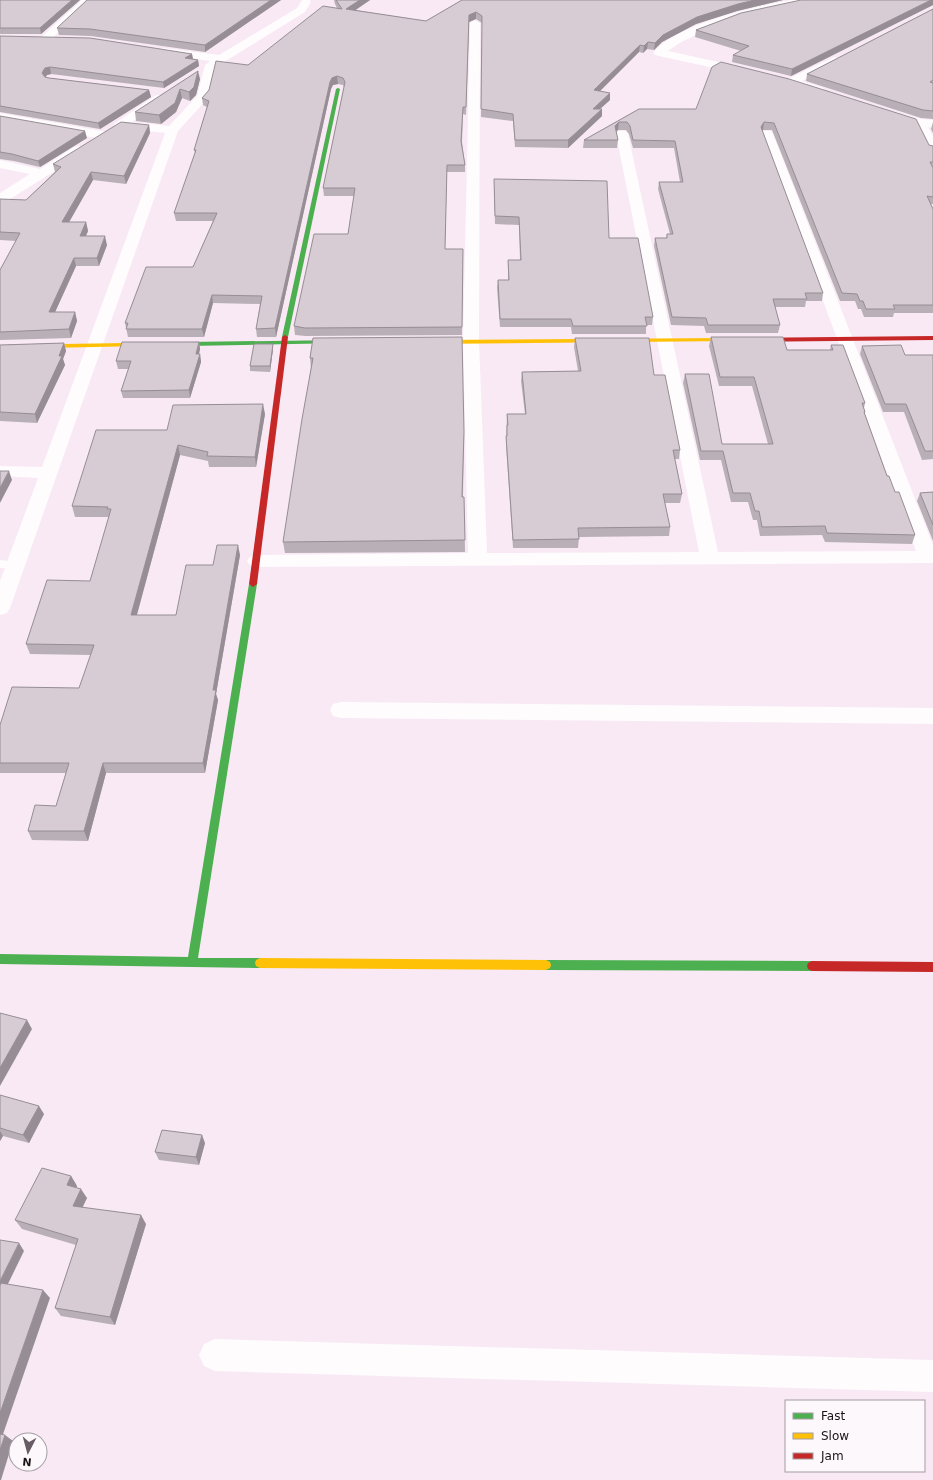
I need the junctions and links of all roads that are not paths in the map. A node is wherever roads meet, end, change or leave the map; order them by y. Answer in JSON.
{"nodes":[{"id":1,"x":88,"y":0,"type":"edge"},
{"id":2,"x":753,"y":0,"type":"edge"},
{"id":3,"x":808,"y":0,"type":"edge"},
{"id":4,"x":304,"y":1,"type":"edge"},
{"id":5,"x":763,"y":8,"type":"junction"},
{"id":6,"x":476,"y":23,"type":"edge"},
{"id":7,"x":30,"y":39,"type":"edge"},
{"id":8,"x":44,"y":40,"type":"junction"},
{"id":9,"x":60,"y":40,"type":"edge"},
{"id":10,"x":153,"y":49,"type":"edge"},
{"id":11,"x":841,"y":56,"type":"edge"},
{"id":12,"x":217,"y":62,"type":"junction"},
{"id":13,"x":755,"y":73,"type":"edge"},
{"id":14,"x":198,"y":74,"type":"edge"},
{"id":15,"x":338,"y":88,"type":"edge"},
{"id":16,"x":150,"y":92,"type":"edge"},
{"id":17,"x":830,"y":94,"type":"edge"},
{"id":18,"x":875,"y":109,"type":"edge"},
{"id":19,"x":0,"y":117,"type":"edge"},
{"id":20,"x":920,"y":123,"type":"junction"},
{"id":21,"x":120,"y":124,"type":"junction"},
{"id":22,"x":933,"y":124,"type":"edge"},
{"id":23,"x":172,"y":130,"type":"junction"},
{"id":24,"x":622,"y":134,"type":"edge"},
{"id":25,"x":767,"y":134,"type":"edge"},
{"id":26,"x":102,"y":135,"type":"junction"},
{"id":27,"x":933,"y":149,"type":"edge"},
{"id":28,"x":0,"y":164,"type":"edge"},
{"id":29,"x":42,"y":173,"type":"junction"},
{"id":30,"x":0,"y":199,"type":"edge"},
{"id":31,"x":844,"y":338,"type":"junction"},
{"id":32,"x":933,"y":338,"type":"edge"},
{"id":33,"x":664,"y":340,"type":"junction"},
{"id":34,"x":471,"y":341,"type":"junction"},
{"id":35,"x":354,"y":342,"type":"edge"},
{"id":36,"x":424,"y":342,"type":"edge"},
{"id":37,"x":284,"y":343,"type":"junction"},
{"id":38,"x":95,"y":344,"type":"junction"},
{"id":39,"x":0,"y":347,"type":"edge"},
{"id":40,"x":0,"y":471,"type":"edge"},
{"id":41,"x":49,"y":473,"type":"junction"},
{"id":42,"x":930,"y":557,"type":"edge"},
{"id":43,"x":710,"y":558,"type":"junction"},
{"id":44,"x":478,"y":560,"type":"junction"},
{"id":45,"x":257,"y":561,"type":"junction"},
{"id":46,"x":8,"y":565,"type":"edge"},
{"id":47,"x":0,"y":608,"type":"edge"},
{"id":48,"x":341,"y":710,"type":"dead end"},
{"id":49,"x":933,"y":716,"type":"edge"},
{"id":50,"x":0,"y":959,"type":"edge"},
{"id":51,"x":192,"y":963,"type":"junction"},
{"id":52,"x":933,"y":967,"type":"edge"},
{"id":53,"x":215,"y":1355,"type":"dead end"},
{"id":54,"x":933,"y":1376,"type":"edge"}],
"edges":[{"from":1,"to":8,"type":"street"},
{"from":2,"to":5,"type":"street"},
{"from":3,"to":5,"type":"street"},
{"from":4,"to":12,"type":"street"},
{"from":5,"to":13,"type":"street"},
{"from":6,"to":34,"type":"street"},
{"from":7,"to":8,"type":"street"},
{"from":8,"to":9,"type":"street"},
{"from":10,"to":12,"type":"street"},
{"from":11,"to":17,"type":"street"},
{"from":12,"to":14,"type":"street"},
{"from":12,"to":23,"type":"street"},
{"from":15,"to":37,"type":"street"},
{"from":16,"to":21,"type":"street"},
{"from":18,"to":20,"type":"street"},
{"from":19,"to":26,"type":"street"},
{"from":20,"to":22,"type":"street"},
{"from":20,"to":27,"type":"street"},
{"from":21,"to":23,"type":"street"},
{"from":21,"to":26,"type":"street"},
{"from":23,"to":38,"type":"street"},
{"from":24,"to":33,"type":"street"},
{"from":25,"to":31,"type":"street"},
{"from":26,"to":29,"type":"street"},
{"from":28,"to":29,"type":"street"},
{"from":29,"to":30,"type":"street"},
{"from":31,"to":32,"type":"street"},
{"from":31,"to":33,"type":"street"},
{"from":31,"to":42,"type":"street"},
{"from":33,"to":34,"type":"street"},
{"from":33,"to":43,"type":"street"},
{"from":34,"to":36,"type":"street"},
{"from":34,"to":44,"type":"street"},
{"from":35,"to":37,"type":"street"},
{"from":37,"to":38,"type":"street"},
{"from":37,"to":45,"type":"street"},
{"from":38,"to":39,"type":"street"},
{"from":38,"to":41,"type":"street"},
{"from":40,"to":41,"type":"street"},
{"from":41,"to":46,"type":"street"},
{"from":42,"to":43,"type":"street"},
{"from":43,"to":44,"type":"street"},
{"from":44,"to":45,"type":"street"},
{"from":45,"to":51,"type":"street"},
{"from":46,"to":47,"type":"street"},
{"from":48,"to":49,"type":"street"},
{"from":50,"to":51,"type":"street"},
{"from":51,"to":52,"type":"street"},
{"from":53,"to":54,"type":"street"}]}
